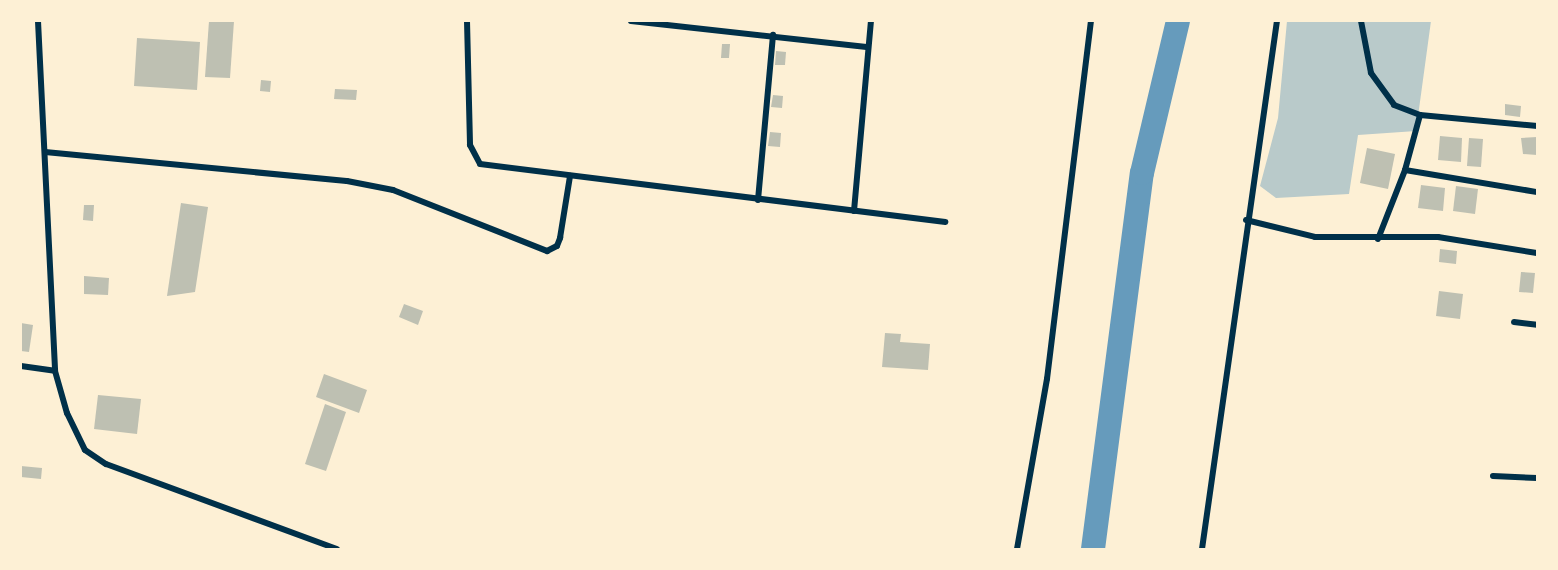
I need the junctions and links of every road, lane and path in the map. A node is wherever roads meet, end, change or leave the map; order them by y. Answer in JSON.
{"nodes":[{"id":1,"x":38,"y":21,"type":"edge"},
{"id":2,"x":467,"y":21,"type":"edge"},
{"id":3,"x":631,"y":21,"type":"edge"},
{"id":4,"x":871,"y":21,"type":"edge"},
{"id":5,"x":1091,"y":21,"type":"edge"},
{"id":6,"x":1276,"y":21,"type":"edge"},
{"id":7,"x":1361,"y":21,"type":"edge"},
{"id":8,"x":773,"y":35,"type":"junction"},
{"id":9,"x":867,"y":47,"type":"junction"},
{"id":10,"x":1420,"y":115,"type":"junction"},
{"id":11,"x":1537,"y":126,"type":"edge"},
{"id":12,"x":45,"y":152,"type":"junction"},
{"id":13,"x":1405,"y":170,"type":"junction"},
{"id":14,"x":570,"y":176,"type":"junction"},
{"id":15,"x":1537,"y":192,"type":"edge"},
{"id":16,"x":758,"y":200,"type":"junction"},
{"id":17,"x":854,"y":211,"type":"junction"},
{"id":18,"x":1246,"y":220,"type":"junction"},
{"id":19,"x":945,"y":222,"type":"dead end"},
{"id":20,"x":1378,"y":239,"type":"junction"},
{"id":21,"x":1537,"y":253,"type":"edge"},
{"id":22,"x":1514,"y":322,"type":"dead end"},
{"id":23,"x":1537,"y":325,"type":"edge"},
{"id":24,"x":21,"y":366,"type":"edge"},
{"id":25,"x":55,"y":371,"type":"junction"},
{"id":26,"x":1493,"y":476,"type":"dead end"},
{"id":27,"x":1537,"y":478,"type":"edge"},
{"id":28,"x":337,"y":549,"type":"edge"},
{"id":29,"x":1017,"y":549,"type":"edge"},
{"id":30,"x":1202,"y":549,"type":"edge"}],
"edges":[{"from":1,"to":12,"type":"street"},
{"from":2,"to":14,"type":"street"},
{"from":3,"to":8,"type":"street"},
{"from":4,"to":9,"type":"street"},
{"from":5,"to":29,"type":"street"},
{"from":6,"to":18,"type":"street"},
{"from":7,"to":10,"type":"street"},
{"from":8,"to":9,"type":"street"},
{"from":8,"to":16,"type":"street"},
{"from":9,"to":17,"type":"street"},
{"from":10,"to":11,"type":"street"},
{"from":10,"to":13,"type":"street"},
{"from":12,"to":14,"type":"street"},
{"from":12,"to":25,"type":"street"},
{"from":13,"to":15,"type":"street"},
{"from":13,"to":20,"type":"street"},
{"from":14,"to":16,"type":"street"},
{"from":16,"to":17,"type":"street"},
{"from":17,"to":19,"type":"street"},
{"from":18,"to":20,"type":"street"},
{"from":18,"to":30,"type":"street"},
{"from":20,"to":21,"type":"street"},
{"from":22,"to":23,"type":"street"},
{"from":24,"to":25,"type":"street"},
{"from":25,"to":28,"type":"street"},
{"from":26,"to":27,"type":"street"}]}
